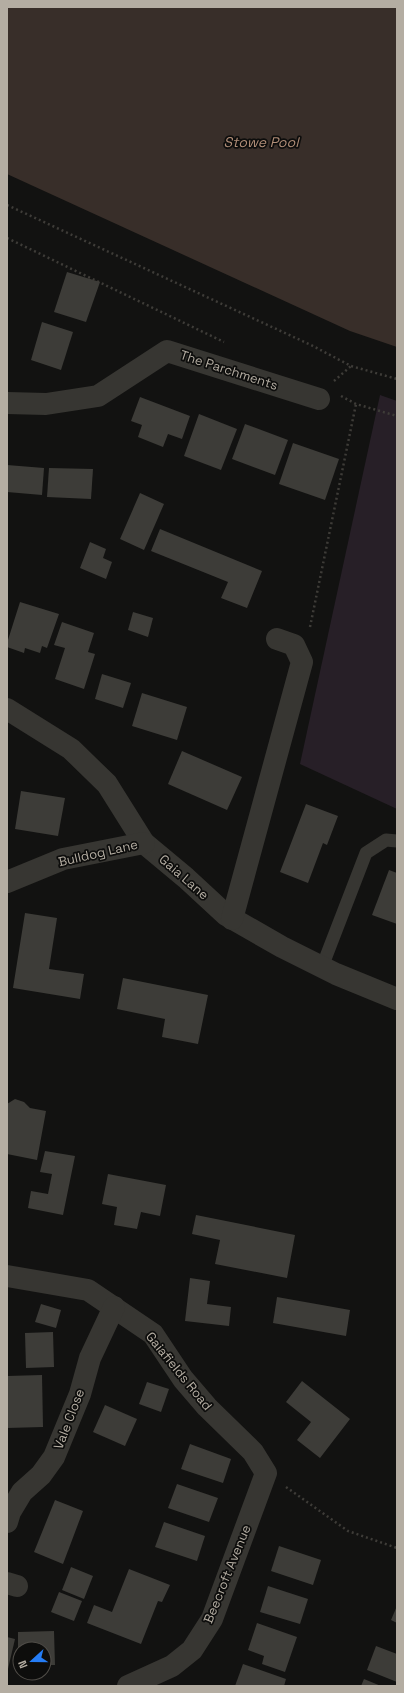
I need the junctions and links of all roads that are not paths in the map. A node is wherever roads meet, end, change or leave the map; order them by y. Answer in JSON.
{"nodes":[{"id":1,"x":330,"y":392,"type":"road end"},
{"id":2,"x":7,"y":403,"type":"edge"},
{"id":3,"x":277,"y":639,"type":"dead end"},
{"id":4,"x":7,"y":710,"type":"edge"},
{"id":5,"x":397,"y":841,"type":"edge"},
{"id":6,"x":144,"y":843,"type":"junction"},
{"id":7,"x":7,"y":882,"type":"edge"},
{"id":8,"x":232,"y":919,"type":"junction"},
{"id":9,"x":322,"y":967,"type":"junction"},
{"id":10,"x":397,"y":999,"type":"edge"},
{"id":11,"x":7,"y":1276,"type":"edge"},
{"id":12,"x":114,"y":1307,"type":"junction"},
{"id":13,"x":266,"y":1473,"type":"joint"},
{"id":14,"x":7,"y":1522,"type":"edge"},
{"id":15,"x":128,"y":1686,"type":"edge"}],
"edges":[{"from":1,"to":2,"type":"street","name":"The Parchments"},
{"from":3,"to":8,"type":"street"},
{"from":4,"to":6,"type":"street","name":"Gaia Lane"},
{"from":5,"to":9,"type":"lane"},
{"from":6,"to":7,"type":"street","name":"Bulldog Lane"},
{"from":6,"to":8,"type":"street","name":"Gaia Lane"},
{"from":8,"to":9,"type":"street","name":"Gaia Lane"},
{"from":9,"to":10,"type":"street","name":"Gaia Lane"},
{"from":11,"to":12,"type":"street","name":"Gaiafields Road"},
{"from":12,"to":13,"type":"street","name":"Gaiafields Road"},
{"from":12,"to":14,"type":"street","name":"Vale Close"},
{"from":13,"to":15,"type":"street","name":"Beecroft Avenue"}]}
